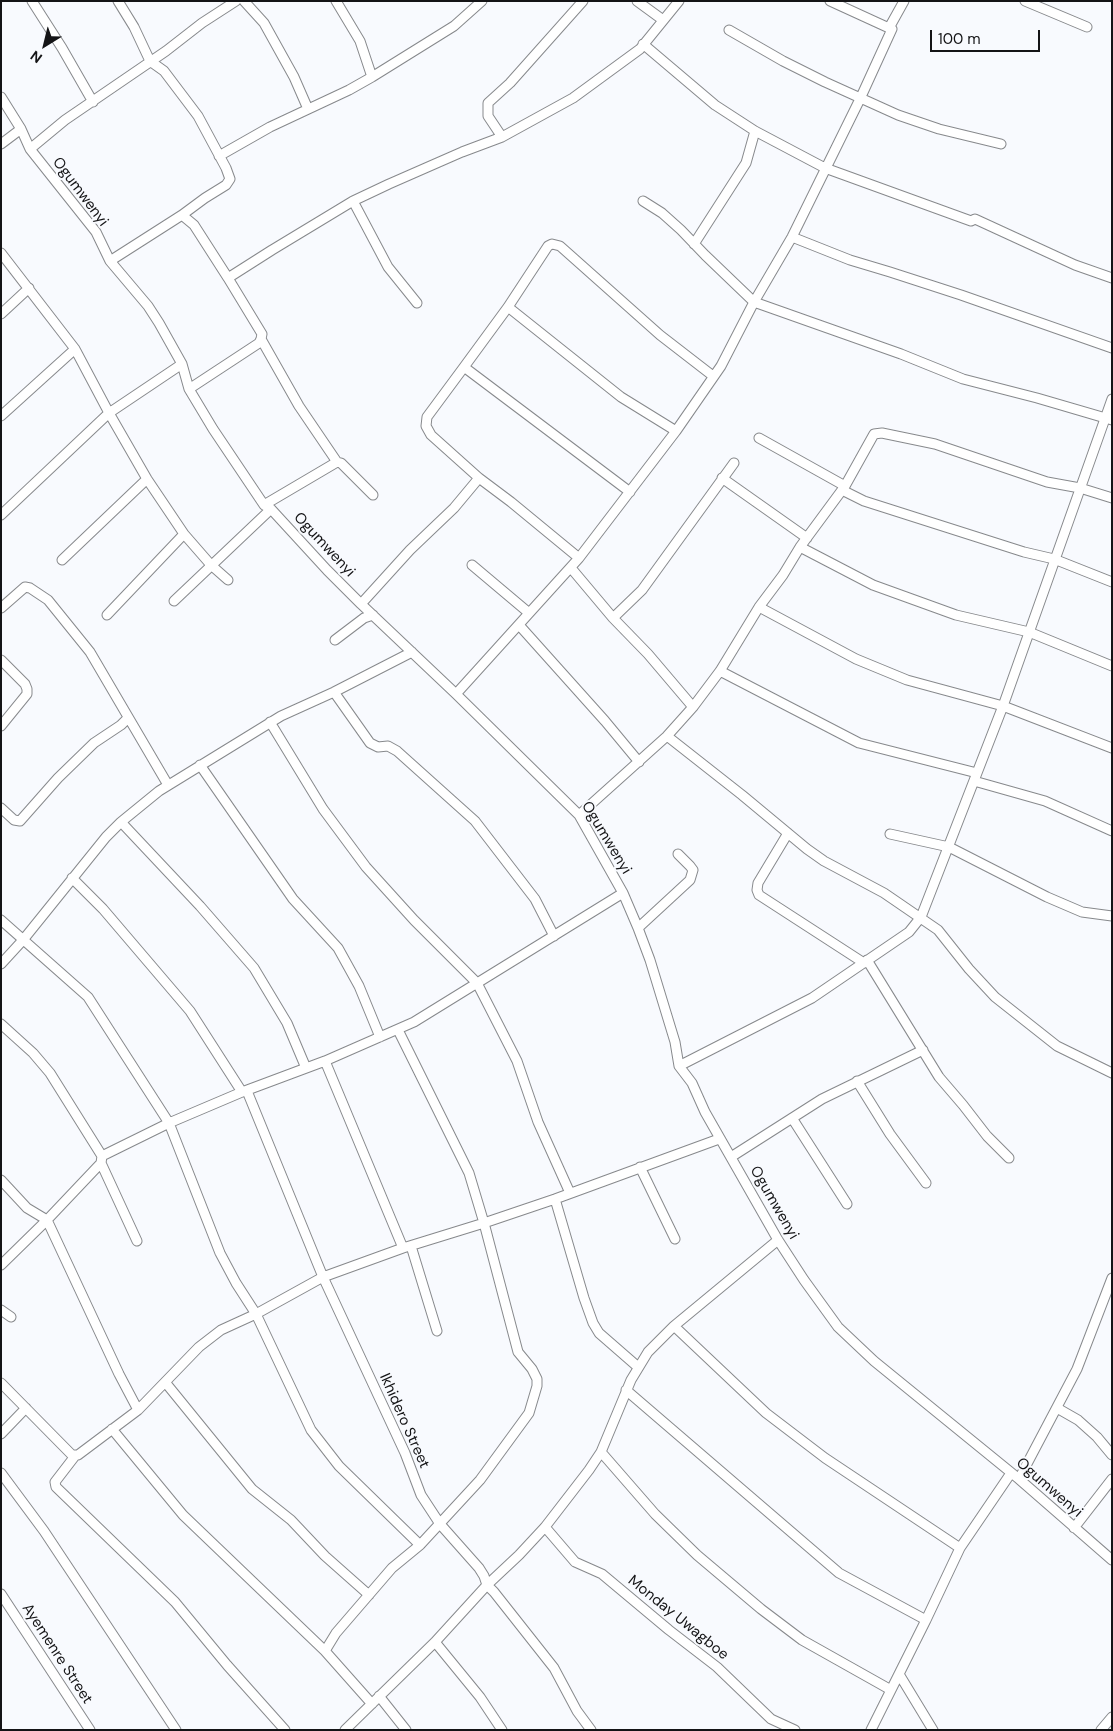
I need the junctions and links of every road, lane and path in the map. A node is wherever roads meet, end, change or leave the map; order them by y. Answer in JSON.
{"nodes":[{"id":1,"x":32,"y":1,"type":"edge"},
{"id":2,"x":118,"y":1,"type":"edge"},
{"id":3,"x":236,"y":1,"type":"edge"},
{"id":4,"x":244,"y":1,"type":"edge"},
{"id":5,"x":336,"y":1,"type":"edge"},
{"id":6,"x":482,"y":1,"type":"edge"},
{"id":7,"x":583,"y":1,"type":"edge"},
{"id":8,"x":637,"y":1,"type":"edge"},
{"id":9,"x":679,"y":1,"type":"edge"},
{"id":10,"x":830,"y":1,"type":"edge"},
{"id":11,"x":904,"y":1,"type":"edge"},
{"id":12,"x":1026,"y":1,"type":"edge"},
{"id":13,"x":664,"y":20,"type":"junction"},
{"id":14,"x":1087,"y":27,"type":"dead end"},
{"id":15,"x":889,"y":28,"type":"junction"},
{"id":16,"x":728,"y":30,"type":"dead end"},
{"id":17,"x":644,"y":44,"type":"junction"},
{"id":18,"x":150,"y":61,"type":"junction"},
{"id":19,"x":372,"y":77,"type":"junction"},
{"id":20,"x":1,"y":97,"type":"edge"},
{"id":21,"x":860,"y":99,"type":"junction"},
{"id":22,"x":93,"y":102,"type":"junction"},
{"id":23,"x":308,"y":109,"type":"junction"},
{"id":24,"x":22,"y":129,"type":"junction"},
{"id":25,"x":755,"y":131,"type":"junction"},
{"id":26,"x":502,"y":137,"type":"junction"},
{"id":27,"x":1,"y":144,"type":"edge"},
{"id":28,"x":1001,"y":144,"type":"dead end"},
{"id":29,"x":30,"y":149,"type":"junction"},
{"id":30,"x":219,"y":156,"type":"junction"},
{"id":31,"x":825,"y":168,"type":"junction"},
{"id":32,"x":354,"y":201,"type":"junction"},
{"id":33,"x":644,"y":201,"type":"dead end"},
{"id":34,"x":182,"y":215,"type":"junction"},
{"id":35,"x":792,"y":237,"type":"junction"},
{"id":36,"x":694,"y":244,"type":"junction"},
{"id":37,"x":1,"y":253,"type":"edge"},
{"id":38,"x":110,"y":261,"type":"junction"},
{"id":39,"x":228,"y":278,"type":"junction"},
{"id":40,"x":1112,"y":278,"type":"edge"},
{"id":41,"x":29,"y":288,"type":"junction"},
{"id":42,"x":754,"y":302,"type":"junction"},
{"id":43,"x":417,"y":303,"type":"dead end"},
{"id":44,"x":508,"y":306,"type":"junction"},
{"id":45,"x":1,"y":314,"type":"edge"},
{"id":46,"x":262,"y":339,"type":"junction"},
{"id":47,"x":1112,"y":348,"type":"edge"},
{"id":48,"x":75,"y":349,"type":"junction"},
{"id":49,"x":182,"y":364,"type":"junction"},
{"id":50,"x":464,"y":367,"type":"junction"},
{"id":51,"x":713,"y":376,"type":"junction"},
{"id":52,"x":189,"y":388,"type":"junction"},
{"id":53,"x":1112,"y":399,"type":"edge"},
{"id":54,"x":109,"y":413,"type":"junction"},
{"id":55,"x":1,"y":416,"type":"edge"},
{"id":56,"x":1108,"y":419,"type":"edge"},
{"id":57,"x":676,"y":431,"type":"junction"},
{"id":58,"x":759,"y":438,"type":"dead end"},
{"id":59,"x":337,"y":462,"type":"junction"},
{"id":60,"x":734,"y":463,"type":"dead end"},
{"id":61,"x":479,"y":478,"type":"junction"},
{"id":62,"x":722,"y":478,"type":"junction"},
{"id":63,"x":146,"y":479,"type":"junction"},
{"id":64,"x":844,"y":488,"type":"junction"},
{"id":65,"x":1080,"y":488,"type":"junction"},
{"id":66,"x":630,"y":492,"type":"junction"},
{"id":67,"x":373,"y":495,"type":"dead end"},
{"id":68,"x":1112,"y":498,"type":"edge"},
{"id":69,"x":268,"y":507,"type":"junction"},
{"id":70,"x":1,"y":515,"type":"edge"},
{"id":71,"x":184,"y":534,"type":"junction"},
{"id":72,"x":807,"y":538,"type":"junction"},
{"id":73,"x":800,"y":547,"type":"junction"},
{"id":74,"x":579,"y":558,"type":"junction"},
{"id":75,"x":1054,"y":559,"type":"junction"},
{"id":76,"x":62,"y":560,"type":"dead end"},
{"id":77,"x":211,"y":564,"type":"junction"},
{"id":78,"x":472,"y":565,"type":"dead end"},
{"id":79,"x":571,"y":568,"type":"junction"},
{"id":80,"x":228,"y":580,"type":"dead end"},
{"id":81,"x":1112,"y":582,"type":"edge"},
{"id":82,"x":174,"y":601,"type":"dead end"},
{"id":83,"x":361,"y":604,"type":"junction"},
{"id":84,"x":759,"y":607,"type":"junction"},
{"id":85,"x":1,"y":608,"type":"edge"},
{"id":86,"x":529,"y":613,"type":"junction"},
{"id":87,"x":373,"y":614,"type":"junction"},
{"id":88,"x":107,"y":615,"type":"dead end"},
{"id":89,"x":613,"y":618,"type":"junction"},
{"id":90,"x":519,"y":625,"type":"junction"},
{"id":91,"x":1029,"y":632,"type":"junction"},
{"id":92,"x":335,"y":640,"type":"dead end"},
{"id":93,"x":412,"y":652,"type":"junction"},
{"id":94,"x":1,"y":660,"type":"edge"},
{"id":95,"x":1112,"y":666,"type":"edge"},
{"id":96,"x":720,"y":671,"type":"junction"},
{"id":97,"x":334,"y":692,"type":"junction"},
{"id":98,"x":456,"y":694,"type":"junction"},
{"id":99,"x":1003,"y":706,"type":"junction"},
{"id":100,"x":693,"y":707,"type":"junction"},
{"id":101,"x":128,"y":718,"type":"junction"},
{"id":102,"x":270,"y":722,"type":"junction"},
{"id":103,"x":1,"y":726,"type":"edge"},
{"id":104,"x":667,"y":736,"type":"junction"},
{"id":105,"x":1112,"y":748,"type":"edge"},
{"id":106,"x":639,"y":762,"type":"junction"},
{"id":107,"x":200,"y":765,"type":"junction"},
{"id":108,"x":976,"y":777,"type":"junction"},
{"id":109,"x":168,"y":785,"type":"junction"},
{"id":110,"x":1,"y":808,"type":"edge"},
{"id":111,"x":579,"y":815,"type":"junction"},
{"id":112,"x":121,"y":822,"type":"junction"},
{"id":113,"x":1112,"y":831,"type":"edge"},
{"id":114,"x":788,"y":833,"type":"junction"},
{"id":115,"x":890,"y":834,"type":"dead end"},
{"id":116,"x":949,"y":846,"type":"junction"},
{"id":117,"x":678,"y":854,"type":"dead end"},
{"id":118,"x":72,"y":878,"type":"junction"},
{"id":119,"x":623,"y":893,"type":"junction"},
{"id":120,"x":1112,"y":916,"type":"edge"},
{"id":121,"x":921,"y":918,"type":"junction"},
{"id":122,"x":1,"y":920,"type":"edge"},
{"id":123,"x":638,"y":928,"type":"junction"},
{"id":124,"x":554,"y":936,"type":"junction"},
{"id":125,"x":23,"y":940,"type":"junction"},
{"id":126,"x":865,"y":961,"type":"junction"},
{"id":127,"x":1,"y":964,"type":"edge"},
{"id":128,"x":477,"y":983,"type":"junction"},
{"id":129,"x":1,"y":1024,"type":"edge"},
{"id":130,"x":398,"y":1030,"type":"junction"},
{"id":131,"x":380,"y":1037,"type":"junction"},
{"id":132,"x":924,"y":1050,"type":"junction"},
{"id":133,"x":325,"y":1061,"type":"junction"},
{"id":134,"x":679,"y":1066,"type":"junction"},
{"id":135,"x":306,"y":1068,"type":"junction"},
{"id":136,"x":1112,"y":1073,"type":"edge"},
{"id":137,"x":857,"y":1082,"type":"junction"},
{"id":138,"x":245,"y":1091,"type":"junction"},
{"id":139,"x":792,"y":1118,"type":"junction"},
{"id":140,"x":169,"y":1123,"type":"junction"},
{"id":141,"x":719,"y":1138,"type":"junction"},
{"id":142,"x":730,"y":1157,"type":"junction"},
{"id":143,"x":1009,"y":1158,"type":"dead end"},
{"id":144,"x":101,"y":1160,"type":"junction"},
{"id":145,"x":640,"y":1167,"type":"junction"},
{"id":146,"x":1,"y":1180,"type":"edge"},
{"id":147,"x":926,"y":1184,"type":"dead end"},
{"id":148,"x":570,"y":1193,"type":"junction"},
{"id":149,"x":555,"y":1199,"type":"junction"},
{"id":150,"x":848,"y":1204,"type":"dead end"},
{"id":151,"x":47,"y":1220,"type":"junction"},
{"id":152,"x":484,"y":1223,"type":"junction"},
{"id":153,"x":675,"y":1239,"type":"dead end"},
{"id":154,"x":778,"y":1240,"type":"junction"},
{"id":155,"x":137,"y":1241,"type":"dead end"},
{"id":156,"x":407,"y":1247,"type":"junction"},
{"id":157,"x":1,"y":1265,"type":"edge"},
{"id":158,"x":323,"y":1277,"type":"junction"},
{"id":159,"x":1112,"y":1278,"type":"edge"},
{"id":160,"x":1,"y":1310,"type":"edge"},
{"id":161,"x":256,"y":1314,"type":"junction"},
{"id":162,"x":11,"y":1317,"type":"dead end"},
{"id":163,"x":674,"y":1326,"type":"junction"},
{"id":164,"x":438,"y":1331,"type":"dead end"},
{"id":165,"x":638,"y":1368,"type":"junction"},
{"id":166,"x":164,"y":1382,"type":"junction"},
{"id":167,"x":1,"y":1383,"type":"edge"},
{"id":168,"x":626,"y":1390,"type":"junction"},
{"id":169,"x":26,"y":1408,"type":"junction"},
{"id":170,"x":1057,"y":1408,"type":"junction"},
{"id":171,"x":138,"y":1410,"type":"junction"},
{"id":172,"x":112,"y":1429,"type":"junction"},
{"id":173,"x":1,"y":1434,"type":"edge"},
{"id":174,"x":600,"y":1452,"type":"junction"},
{"id":175,"x":1112,"y":1455,"type":"edge"},
{"id":176,"x":75,"y":1456,"type":"junction"},
{"id":177,"x":1,"y":1473,"type":"edge"},
{"id":178,"x":1011,"y":1473,"type":"junction"},
{"id":179,"x":1019,"y":1479,"type":"junction"},
{"id":180,"x":1112,"y":1479,"type":"edge"},
{"id":181,"x":440,"y":1524,"type":"junction"},
{"id":182,"x":545,"y":1527,"type":"junction"},
{"id":183,"x":1074,"y":1528,"type":"junction"},
{"id":184,"x":420,"y":1545,"type":"junction"},
{"id":185,"x":960,"y":1548,"type":"junction"},
{"id":186,"x":1112,"y":1560,"type":"edge"},
{"id":187,"x":487,"y":1585,"type":"junction"},
{"id":188,"x":1,"y":1594,"type":"edge"},
{"id":189,"x":369,"y":1595,"type":"junction"},
{"id":190,"x":926,"y":1620,"type":"junction"},
{"id":191,"x":435,"y":1642,"type":"junction"},
{"id":192,"x":325,"y":1651,"type":"junction"},
{"id":193,"x":899,"y":1674,"type":"junction"},
{"id":194,"x":891,"y":1690,"type":"junction"},
{"id":195,"x":379,"y":1696,"type":"junction"},
{"id":196,"x":372,"y":1704,"type":"junction"},
{"id":197,"x":1112,"y":1717,"type":"edge"},
{"id":198,"x":785,"y":1728,"type":"edge"},
{"id":199,"x":90,"y":1730,"type":"edge"},
{"id":200,"x":176,"y":1730,"type":"edge"},
{"id":201,"x":285,"y":1730,"type":"edge"},
{"id":202,"x":345,"y":1730,"type":"edge"},
{"id":203,"x":406,"y":1730,"type":"edge"},
{"id":204,"x":502,"y":1730,"type":"edge"},
{"id":205,"x":591,"y":1730,"type":"edge"},
{"id":206,"x":795,"y":1730,"type":"edge"},
{"id":207,"x":871,"y":1730,"type":"edge"},
{"id":208,"x":933,"y":1730,"type":"edge"},
{"id":209,"x":1101,"y":1730,"type":"edge"}],
"edges":[{"from":1,"to":22,"type":"street"},
{"from":2,"to":18,"type":"street"},
{"from":3,"to":18,"type":"street"},
{"from":4,"to":23,"type":"street"},
{"from":5,"to":19,"type":"street"},
{"from":6,"to":19,"type":"street"},
{"from":7,"to":26,"type":"street"},
{"from":8,"to":13,"type":"street"},
{"from":9,"to":13,"type":"street"},
{"from":10,"to":15,"type":"street"},
{"from":11,"to":15,"type":"street"},
{"from":12,"to":14,"type":"street"},
{"from":13,"to":17,"type":"street"},
{"from":15,"to":21,"type":"street"},
{"from":16,"to":21,"type":"street"},
{"from":17,"to":25,"type":"street"},
{"from":17,"to":26,"type":"street"},
{"from":18,"to":22,"type":"street"},
{"from":18,"to":30,"type":"street"},
{"from":19,"to":23,"type":"street"},
{"from":20,"to":24,"type":"street","name":"Ogumwenyi"},
{"from":21,"to":28,"type":"street"},
{"from":21,"to":31,"type":"street"},
{"from":22,"to":29,"type":"street"},
{"from":23,"to":30,"type":"street"},
{"from":24,"to":27,"type":"street"},
{"from":24,"to":29,"type":"street","name":"Ogumwenyi"},
{"from":25,"to":31,"type":"street"},
{"from":25,"to":36,"type":"street"},
{"from":26,"to":32,"type":"street"},
{"from":29,"to":38,"type":"street","name":"Ogumwenyi"},
{"from":30,"to":34,"type":"street"},
{"from":31,"to":35,"type":"street"},
{"from":31,"to":40,"type":"street"},
{"from":32,"to":39,"type":"street"},
{"from":32,"to":43,"type":"street"},
{"from":33,"to":36,"type":"street"},
{"from":34,"to":38,"type":"street"},
{"from":34,"to":39,"type":"street"},
{"from":35,"to":42,"type":"street"},
{"from":35,"to":47,"type":"street"},
{"from":36,"to":42,"type":"street"},
{"from":37,"to":41,"type":"street"},
{"from":38,"to":49,"type":"street","name":"Ogumwenyi"},
{"from":39,"to":46,"type":"street"},
{"from":41,"to":45,"type":"street"},
{"from":41,"to":48,"type":"street"},
{"from":42,"to":51,"type":"street"},
{"from":42,"to":56,"type":"street"},
{"from":44,"to":50,"type":"street"},
{"from":44,"to":51,"type":"street"},
{"from":44,"to":57,"type":"street"},
{"from":46,"to":52,"type":"street"},
{"from":46,"to":59,"type":"street"},
{"from":48,"to":54,"type":"street"},
{"from":48,"to":55,"type":"street"},
{"from":49,"to":52,"type":"street","name":"Ogumwenyi"},
{"from":49,"to":54,"type":"street"},
{"from":50,"to":61,"type":"street"},
{"from":50,"to":66,"type":"street"},
{"from":51,"to":57,"type":"street"},
{"from":52,"to":69,"type":"street","name":"Ogumwenyi"},
{"from":53,"to":56,"type":"street"},
{"from":54,"to":63,"type":"street"},
{"from":54,"to":70,"type":"street"},
{"from":56,"to":65,"type":"street"},
{"from":57,"to":66,"type":"street"},
{"from":58,"to":64,"type":"street"},
{"from":59,"to":67,"type":"street"},
{"from":59,"to":69,"type":"street"},
{"from":60,"to":62,"type":"street"},
{"from":61,"to":74,"type":"street"},
{"from":61,"to":83,"type":"street"},
{"from":62,"to":72,"type":"street"},
{"from":62,"to":89,"type":"street"},
{"from":63,"to":71,"type":"street"},
{"from":63,"to":76,"type":"street"},
{"from":64,"to":65,"type":"street"},
{"from":64,"to":72,"type":"street"},
{"from":64,"to":75,"type":"street"},
{"from":65,"to":68,"type":"street"},
{"from":65,"to":75,"type":"street"},
{"from":66,"to":74,"type":"street"},
{"from":69,"to":77,"type":"street"},
{"from":69,"to":83,"type":"street","name":"Ogumwenyi"},
{"from":71,"to":77,"type":"street"},
{"from":71,"to":88,"type":"street"},
{"from":72,"to":73,"type":"street"},
{"from":73,"to":84,"type":"street"},
{"from":73,"to":91,"type":"street"},
{"from":74,"to":79,"type":"street"},
{"from":75,"to":81,"type":"street"},
{"from":75,"to":91,"type":"street"},
{"from":77,"to":80,"type":"street"},
{"from":77,"to":82,"type":"street"},
{"from":78,"to":86,"type":"street"},
{"from":79,"to":86,"type":"street"},
{"from":79,"to":89,"type":"street"},
{"from":83,"to":87,"type":"street","name":"Ogumwenyi"},
{"from":84,"to":96,"type":"street"},
{"from":84,"to":99,"type":"street"},
{"from":85,"to":101,"type":"street"},
{"from":86,"to":90,"type":"street"},
{"from":87,"to":92,"type":"street"},
{"from":87,"to":93,"type":"street","name":"Ogumwenyi"},
{"from":89,"to":100,"type":"street"},
{"from":90,"to":98,"type":"street"},
{"from":90,"to":106,"type":"street"},
{"from":91,"to":95,"type":"street"},
{"from":91,"to":99,"type":"street"},
{"from":93,"to":97,"type":"street"},
{"from":93,"to":98,"type":"street","name":"Ogumwenyi"},
{"from":94,"to":103,"type":"street"},
{"from":96,"to":100,"type":"street"},
{"from":96,"to":108,"type":"street"},
{"from":97,"to":102,"type":"street"},
{"from":97,"to":124,"type":"street"},
{"from":98,"to":111,"type":"street","name":"Ogumwenyi"},
{"from":99,"to":105,"type":"street"},
{"from":99,"to":108,"type":"street"},
{"from":100,"to":104,"type":"street"},
{"from":101,"to":109,"type":"street"},
{"from":101,"to":110,"type":"street"},
{"from":102,"to":107,"type":"street"},
{"from":102,"to":128,"type":"street"},
{"from":104,"to":106,"type":"street"},
{"from":104,"to":114,"type":"street"},
{"from":106,"to":111,"type":"street"},
{"from":107,"to":109,"type":"street"},
{"from":107,"to":131,"type":"street"},
{"from":108,"to":113,"type":"street"},
{"from":108,"to":116,"type":"street"},
{"from":109,"to":112,"type":"street"},
{"from":111,"to":119,"type":"street","name":"Ogumwenyi"},
{"from":112,"to":118,"type":"street"},
{"from":112,"to":135,"type":"street"},
{"from":114,"to":121,"type":"street"},
{"from":114,"to":126,"type":"street"},
{"from":115,"to":116,"type":"street"},
{"from":116,"to":120,"type":"street"},
{"from":116,"to":121,"type":"street"},
{"from":117,"to":123,"type":"street"},
{"from":118,"to":125,"type":"street"},
{"from":118,"to":138,"type":"street","name":"Ikhidero Street"},
{"from":119,"to":123,"type":"street","name":"Ogumwenyi"},
{"from":119,"to":124,"type":"street"},
{"from":121,"to":126,"type":"street"},
{"from":121,"to":136,"type":"street"},
{"from":122,"to":125,"type":"street"},
{"from":123,"to":134,"type":"street","name":"Ogumwenyi"},
{"from":124,"to":128,"type":"street"},
{"from":125,"to":127,"type":"street"},
{"from":125,"to":140,"type":"street"},
{"from":126,"to":132,"type":"street"},
{"from":126,"to":134,"type":"street"},
{"from":128,"to":130,"type":"street"},
{"from":128,"to":148,"type":"street"},
{"from":129,"to":144,"type":"street"},
{"from":130,"to":131,"type":"street"},
{"from":130,"to":152,"type":"street"},
{"from":131,"to":133,"type":"street"},
{"from":132,"to":137,"type":"street"},
{"from":132,"to":143,"type":"street"},
{"from":133,"to":135,"type":"street"},
{"from":133,"to":156,"type":"street"},
{"from":134,"to":141,"type":"street","name":"Ogumwenyi"},
{"from":135,"to":138,"type":"street"},
{"from":137,"to":139,"type":"street"},
{"from":137,"to":147,"type":"street"},
{"from":138,"to":140,"type":"street"},
{"from":138,"to":158,"type":"street","name":"Ikhidero Street"},
{"from":139,"to":142,"type":"street"},
{"from":139,"to":150,"type":"street"},
{"from":140,"to":144,"type":"street"},
{"from":140,"to":161,"type":"street"},
{"from":141,"to":142,"type":"street","name":"Ogumwenyi"},
{"from":141,"to":145,"type":"street"},
{"from":142,"to":154,"type":"street","name":"Ogumwenyi"},
{"from":144,"to":151,"type":"street"},
{"from":144,"to":155,"type":"street"},
{"from":145,"to":148,"type":"street"},
{"from":145,"to":153,"type":"street"},
{"from":146,"to":151,"type":"street"},
{"from":148,"to":149,"type":"street"},
{"from":149,"to":152,"type":"street"},
{"from":149,"to":165,"type":"street"},
{"from":151,"to":157,"type":"street"},
{"from":151,"to":171,"type":"street"},
{"from":152,"to":156,"type":"street"},
{"from":152,"to":181,"type":"street"},
{"from":154,"to":163,"type":"street"},
{"from":154,"to":178,"type":"street","name":"Ogumwenyi"},
{"from":156,"to":158,"type":"street"},
{"from":156,"to":164,"type":"street"},
{"from":158,"to":161,"type":"street"},
{"from":158,"to":181,"type":"street","name":"Ikhidero Street"},
{"from":159,"to":170,"type":"street"},
{"from":160,"to":162,"type":"street"},
{"from":161,"to":166,"type":"street"},
{"from":161,"to":184,"type":"street"},
{"from":163,"to":165,"type":"street"},
{"from":163,"to":185,"type":"street"},
{"from":165,"to":168,"type":"street"},
{"from":166,"to":171,"type":"street"},
{"from":166,"to":189,"type":"street"},
{"from":167,"to":169,"type":"street"},
{"from":168,"to":174,"type":"street"},
{"from":168,"to":190,"type":"street"},
{"from":169,"to":173,"type":"street"},
{"from":169,"to":176,"type":"street"},
{"from":170,"to":175,"type":"street"},
{"from":170,"to":179,"type":"street"},
{"from":171,"to":172,"type":"street"},
{"from":172,"to":176,"type":"street"},
{"from":172,"to":192,"type":"street"},
{"from":174,"to":182,"type":"street"},
{"from":174,"to":194,"type":"street"},
{"from":176,"to":201,"type":"street"},
{"from":177,"to":200,"type":"street"},
{"from":178,"to":179,"type":"street","name":"Ogumwenyi"},
{"from":178,"to":185,"type":"street"},
{"from":179,"to":183,"type":"street","name":"Ogumwenyi"},
{"from":180,"to":183,"type":"street"},
{"from":181,"to":184,"type":"street"},
{"from":181,"to":187,"type":"street","name":"Ikhidero Street"},
{"from":182,"to":187,"type":"street"},
{"from":182,"to":198,"type":"street","name":"Monday Uwagboe"},
{"from":183,"to":186,"type":"street","name":"Ogumwenyi"},
{"from":184,"to":189,"type":"street"},
{"from":185,"to":190,"type":"street"},
{"from":187,"to":191,"type":"street"},
{"from":187,"to":205,"type":"street","name":"Ikhidero Street"},
{"from":188,"to":199,"type":"street","name":"Ayemenre Street"},
{"from":189,"to":192,"type":"street"},
{"from":190,"to":193,"type":"street"},
{"from":191,"to":195,"type":"street"},
{"from":191,"to":204,"type":"street"},
{"from":192,"to":196,"type":"street"},
{"from":193,"to":194,"type":"street"},
{"from":193,"to":208,"type":"street"},
{"from":194,"to":207,"type":"street"},
{"from":195,"to":196,"type":"street"},
{"from":195,"to":203,"type":"street"},
{"from":196,"to":202,"type":"street"},
{"from":197,"to":209,"type":"street"},
{"from":198,"to":206,"type":"street","name":"Monday Uwagboe"}]}
